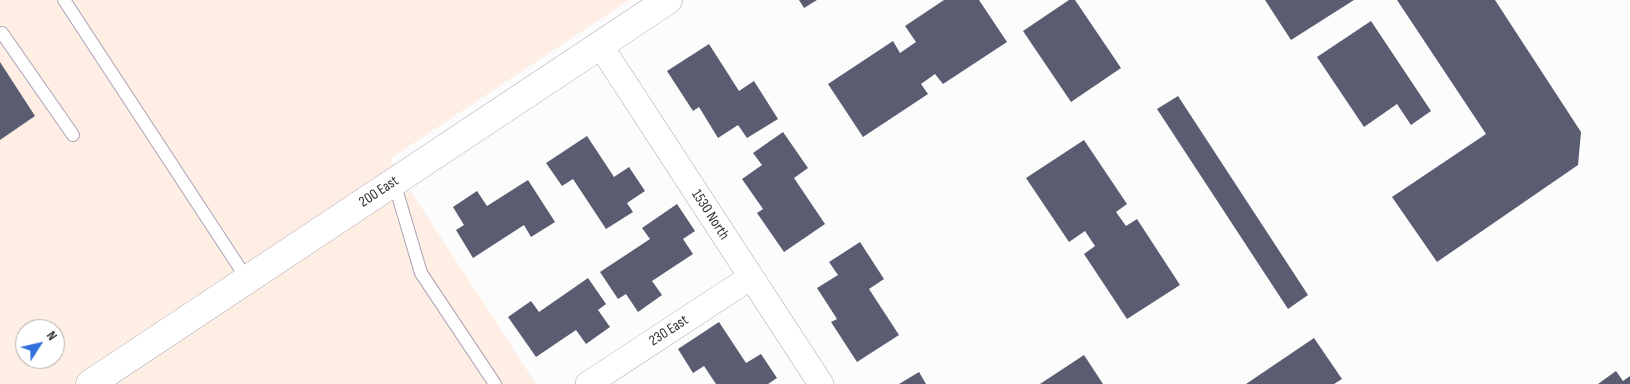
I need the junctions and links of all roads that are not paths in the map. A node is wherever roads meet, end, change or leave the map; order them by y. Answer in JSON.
{"nodes":[{"id":1,"x":64,"y":0,"type":"edge"},
{"id":2,"x":668,"y":0,"type":"edge"},
{"id":3,"x":0,"y":34,"type":"edge"},
{"id":4,"x":600,"y":45,"type":"junction"},
{"id":5,"x":73,"y":135,"type":"dead end"},
{"id":6,"x":394,"y":182,"type":"junction"},
{"id":7,"x":751,"y":277,"type":"junction"},
{"id":8,"x":247,"y":279,"type":"junction"},
{"id":9,"x":90,"y":384,"type":"edge"},
{"id":10,"x":495,"y":384,"type":"edge"},
{"id":11,"x":588,"y":384,"type":"edge"},
{"id":12,"x":821,"y":384,"type":"edge"}],
"edges":[{"from":1,"to":8,"type":"lane"},
{"from":2,"to":4,"type":"main road","name":"200 East"},
{"from":3,"to":5,"type":"lane"},
{"from":4,"to":6,"type":"main road","name":"200 East"},
{"from":4,"to":7,"type":"street","name":"1530 North"},
{"from":6,"to":8,"type":"main road","name":"200 East"},
{"from":6,"to":10,"type":"lane"},
{"from":7,"to":11,"type":"street","name":"230 East"},
{"from":7,"to":12,"type":"street","name":"1530 North"},
{"from":8,"to":9,"type":"main road","name":"200 East"}]}
